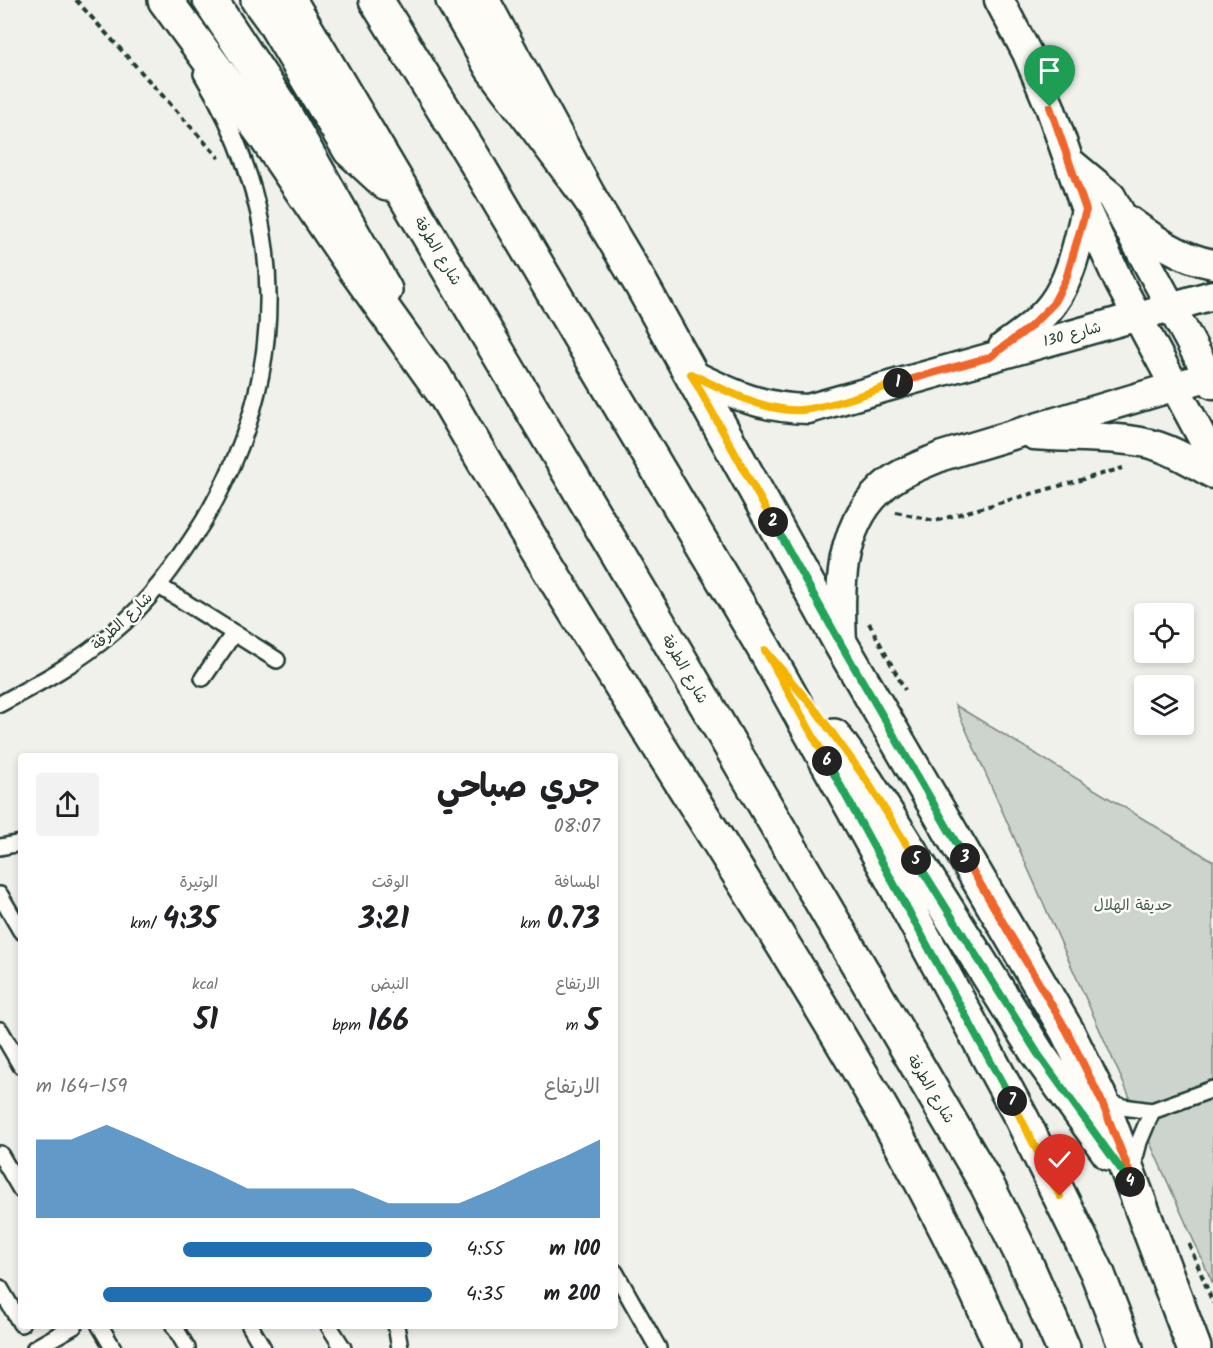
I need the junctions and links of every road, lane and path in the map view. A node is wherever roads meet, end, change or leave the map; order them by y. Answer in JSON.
{"nodes":[{"id":1,"x":76,"y":0,"type":"edge"},
{"id":2,"x":156,"y":0,"type":"edge"},
{"id":3,"x":165,"y":0,"type":"edge"},
{"id":4,"x":210,"y":0,"type":"edge"},
{"id":5,"x":258,"y":0,"type":"edge"},
{"id":6,"x":289,"y":0,"type":"edge"},
{"id":7,"x":376,"y":0,"type":"edge"},
{"id":8,"x":453,"y":0,"type":"edge"},
{"id":9,"x":482,"y":0,"type":"edge"},
{"id":10,"x":999,"y":0,"type":"edge"},
{"id":11,"x":1070,"y":162,"type":"junction"},
{"id":12,"x":226,"y":167,"type":"dead end"},
{"id":13,"x":589,"y":197,"type":"junction"},
{"id":14,"x":413,"y":208,"type":"junction"},
{"id":15,"x":1086,"y":210,"type":"junction"},
{"id":16,"x":1124,"y":218,"type":"junction"},
{"id":17,"x":1213,"y":264,"type":"edge"},
{"id":18,"x":1213,"y":295,"type":"edge"},
{"id":19,"x":1172,"y":306,"type":"junction"},
{"id":20,"x":1138,"y":317,"type":"junction"},
{"id":21,"x":990,"y":357,"type":"junction"},
{"id":22,"x":691,"y":374,"type":"junction"},
{"id":23,"x":1211,"y":378,"type":"edge"},
{"id":24,"x":1175,"y":385,"type":"junction"},
{"id":25,"x":447,"y":398,"type":"junction"},
{"id":26,"x":1017,"y":433,"type":"junction"},
{"id":27,"x":1155,"y":446,"type":"junction"},
{"id":28,"x":1213,"y":458,"type":"edge"},
{"id":29,"x":1213,"y":474,"type":"edge"},
{"id":30,"x":889,"y":511,"type":"dead end"},
{"id":31,"x":159,"y":586,"type":"junction"},
{"id":32,"x":234,"y":633,"type":"junction"},
{"id":33,"x":842,"y":646,"type":"junction"},
{"id":34,"x":765,"y":650,"type":"junction"},
{"id":35,"x":277,"y":660,"type":"dead end"},
{"id":36,"x":203,"y":678,"type":"dead end"},
{"id":37,"x":0,"y":704,"type":"edge"},
{"id":38,"x":18,"y":844,"type":"edge"},
{"id":39,"x":0,"y":847,"type":"edge"},
{"id":40,"x":0,"y":895,"type":"edge"},
{"id":41,"x":18,"y":926,"type":"edge"},
{"id":42,"x":0,"y":1030,"type":"edge"},
{"id":43,"x":18,"y":1061,"type":"edge"},
{"id":44,"x":1213,"y":1089,"type":"edge"},
{"id":45,"x":1101,"y":1100,"type":"junction"},
{"id":46,"x":1152,"y":1111,"type":"junction"},
{"id":47,"x":0,"y":1154,"type":"edge"},
{"id":48,"x":1134,"y":1183,"type":"junction"},
{"id":49,"x":18,"y":1185,"type":"edge"},
{"id":50,"x":618,"y":1277,"type":"edge"},
{"id":51,"x":0,"y":1288,"type":"edge"},
{"id":52,"x":18,"y":1318,"type":"edge"},
{"id":53,"x":24,"y":1329,"type":"edge"},
{"id":54,"x":69,"y":1329,"type":"edge"},
{"id":55,"x":102,"y":1329,"type":"edge"},
{"id":56,"x":176,"y":1329,"type":"edge"},
{"id":57,"x":252,"y":1329,"type":"edge"},
{"id":58,"x":331,"y":1329,"type":"edge"},
{"id":59,"x":397,"y":1329,"type":"edge"},
{"id":60,"x":35,"y":1348,"type":"edge"},
{"id":61,"x":113,"y":1348,"type":"edge"},
{"id":62,"x":187,"y":1348,"type":"edge"},
{"id":63,"x":263,"y":1348,"type":"edge"},
{"id":64,"x":343,"y":1348,"type":"edge"},
{"id":65,"x":400,"y":1348,"type":"edge"},
{"id":66,"x":658,"y":1348,"type":"edge"},
{"id":67,"x":1002,"y":1348,"type":"edge"},
{"id":68,"x":1063,"y":1348,"type":"edge"},
{"id":69,"x":1126,"y":1348,"type":"edge"},
{"id":70,"x":1194,"y":1348,"type":"edge"}],
"edges":[{"from":1,"to":12,"type":"path"},
{"from":2,"to":31,"type":"lane","name":"شارع الطرفة"},
{"from":3,"to":25,"type":"main road"},
{"from":4,"to":25,"type":"main road"},
{"from":5,"to":14,"type":"main road"},
{"from":6,"to":14,"type":"main road","name":"شارع الطرفة"},
{"from":7,"to":34,"type":"main road"},
{"from":8,"to":13,"type":"main road"},
{"from":9,"to":13,"type":"main road"},
{"from":10,"to":11,"type":"street"},
{"from":11,"to":15,"type":"street"},
{"from":11,"to":16,"type":"street"},
{"from":13,"to":22,"type":"main road"},
{"from":14,"to":68,"type":"main road","name":"شارع الطرفة"},
{"from":15,"to":20,"type":"street"},
{"from":15,"to":21,"type":"street"},
{"from":16,"to":17,"type":"street"},
{"from":16,"to":19,"type":"street"},
{"from":18,"to":19,"type":"street","name":"شارع 130"},
{"from":19,"to":20,"type":"street","name":"شارع 130"},
{"from":19,"to":23,"type":"street"},
{"from":20,"to":21,"type":"street","name":"شارع 130"},
{"from":20,"to":24,"type":"street"},
{"from":21,"to":22,"type":"street","name":"شارع 130"},
{"from":22,"to":33,"type":"main road"},
{"from":23,"to":24,"type":"street"},
{"from":24,"to":26,"type":"street"},
{"from":24,"to":28,"type":"street"},
{"from":25,"to":67,"type":"main road"},
{"from":26,"to":27,"type":"street"},
{"from":26,"to":33,"type":"street"},
{"from":27,"to":29,"type":"street"},
{"from":27,"to":30,"type":"path"},
{"from":31,"to":32,"type":"lane"},
{"from":31,"to":37,"type":"lane","name":"شارع الطرفة"},
{"from":32,"to":35,"type":"lane"},
{"from":32,"to":36,"type":"lane"},
{"from":33,"to":45,"type":"main road"},
{"from":34,"to":48,"type":"main road"},
{"from":34,"to":69,"type":"main road"},
{"from":38,"to":39,"type":"lane"},
{"from":40,"to":41,"type":"lane"},
{"from":42,"to":43,"type":"lane"},
{"from":44,"to":46,"type":"lane"},
{"from":45,"to":46,"type":"lane"},
{"from":45,"to":48,"type":"main road"},
{"from":46,"to":48,"type":"lane"},
{"from":47,"to":49,"type":"lane"},
{"from":48,"to":70,"type":"main road"},
{"from":50,"to":66,"type":"lane"},
{"from":51,"to":52,"type":"lane"},
{"from":53,"to":60,"type":"lane"},
{"from":54,"to":60,"type":"lane"},
{"from":55,"to":61,"type":"lane"},
{"from":56,"to":62,"type":"lane"},
{"from":57,"to":63,"type":"lane"},
{"from":58,"to":64,"type":"lane"},
{"from":59,"to":65,"type":"lane"}]}
